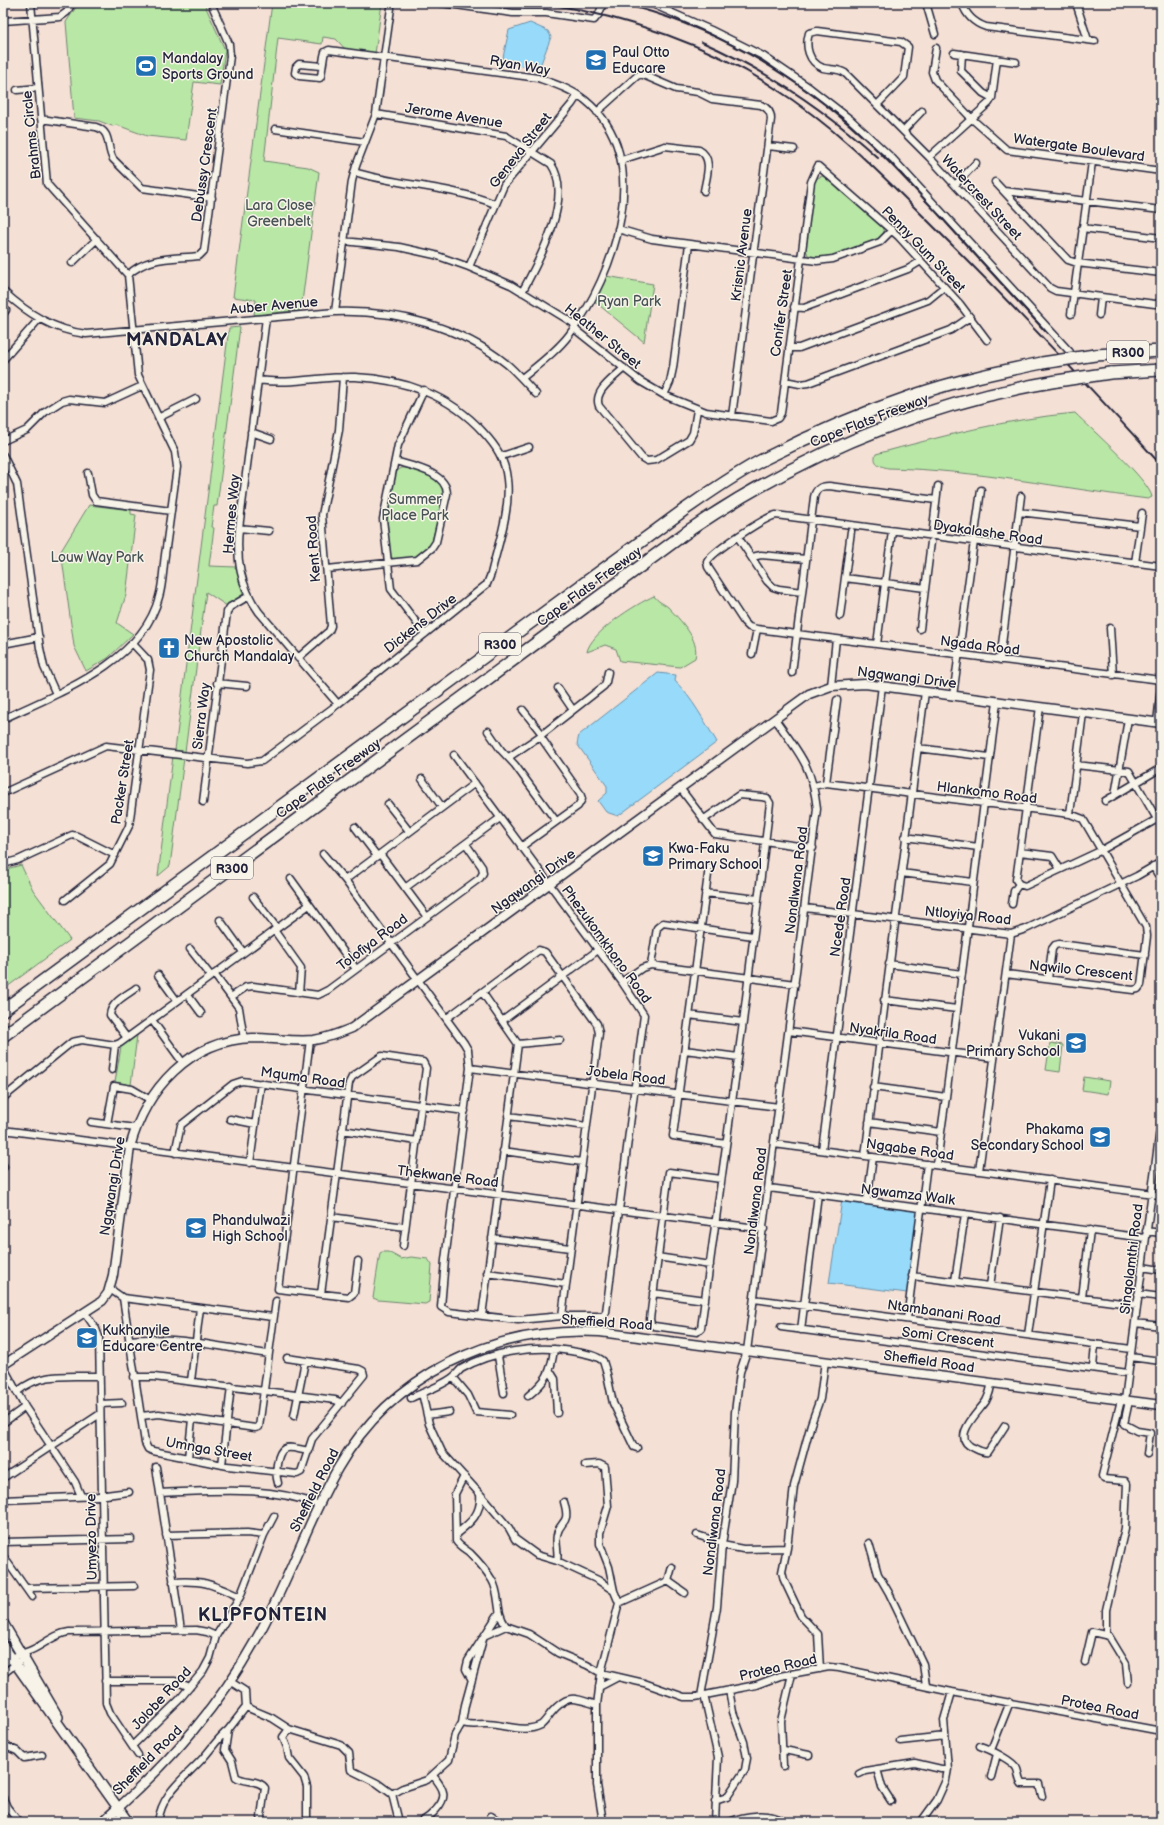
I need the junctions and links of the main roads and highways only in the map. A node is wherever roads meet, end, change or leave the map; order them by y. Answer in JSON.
{"nodes":[{"id":1,"x":1161,"y":351,"type":"edge"},
{"id":2,"x":1161,"y":370,"type":"edge"},
{"id":3,"x":3,"y":1010,"type":"edge"},
{"id":4,"x":3,"y":1036,"type":"edge"},
{"id":5,"x":3,"y":1623,"type":"edge"},
{"id":6,"x":3,"y":1646,"type":"edge"},
{"id":7,"x":73,"y":1744,"type":"junction"},
{"id":8,"x":117,"y":1809,"type":"junction"},
{"id":9,"x":103,"y":1822,"type":"edge"},
{"id":10,"x":128,"y":1822,"type":"edge"}],
"edges":[{"from":1,"to":3,"type":"highway","name":"Cape Flats Freeway","number":"R300","bridge":true},
{"from":2,"to":4,"type":"highway","name":"Cape Flats Freeway","number":"R300","bridge":true},
{"from":5,"to":7,"type":"main road"},
{"from":6,"to":7,"type":"main road"},
{"from":7,"to":8,"type":"main road"},
{"from":8,"to":9,"type":"main road"},
{"from":8,"to":10,"type":"main road"}]}
